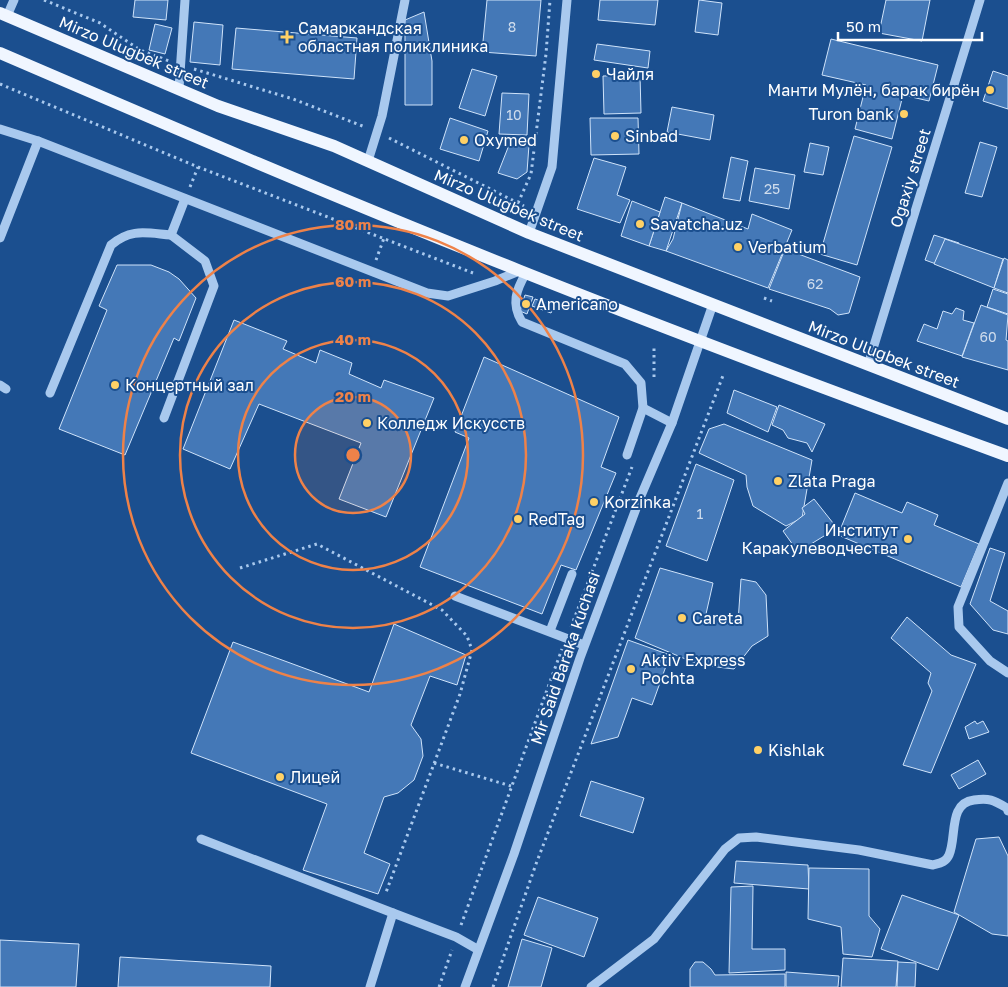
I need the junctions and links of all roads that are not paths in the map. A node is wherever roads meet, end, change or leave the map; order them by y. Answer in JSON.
{"nodes":[{"id":1,"x":14,"y":0,"type":"edge"},
{"id":2,"x":186,"y":0,"type":"edge"},
{"id":3,"x":405,"y":0,"type":"edge"},
{"id":4,"x":567,"y":0,"type":"edge"},
{"id":5,"x":980,"y":0,"type":"edge"},
{"id":6,"x":3,"y":14,"type":"edge"},
{"id":7,"x":0,"y":53,"type":"edge"},
{"id":8,"x":179,"y":88,"type":"junction"},
{"id":9,"x":0,"y":129,"type":"edge"},
{"id":10,"x":38,"y":141,"type":"junction"},
{"id":11,"x":368,"y":161,"type":"junction"},
{"id":12,"x":185,"y":199,"type":"junction"},
{"id":13,"x":529,"y":233,"type":"junction"},
{"id":14,"x":171,"y":235,"type":"junction"},
{"id":15,"x":0,"y":238,"type":"edge"},
{"id":16,"x":523,"y":272,"type":"junction"},
{"id":17,"x":713,"y":304,"type":"junction"},
{"id":18,"x":701,"y":342,"type":"junction"},
{"id":19,"x":868,"y":365,"type":"junction"},
{"id":20,"x":50,"y":393,"type":"dead end"},
{"id":21,"x":643,"y":408,"type":"junction"},
{"id":22,"x":164,"y":418,"type":"dead end"},
{"id":23,"x":1008,"y":419,"type":"edge"},
{"id":24,"x":672,"y":423,"type":"junction"},
{"id":25,"x":1008,"y":456,"type":"edge"},
{"id":26,"x":631,"y":458,"type":"road end"},
{"id":27,"x":1008,"y":483,"type":"edge"},
{"id":28,"x":572,"y":574,"type":"dead end"},
{"id":29,"x":456,"y":596,"type":"dead end"},
{"id":30,"x":550,"y":632,"type":"junction"},
{"id":31,"x":584,"y":645,"type":"junction"},
{"id":32,"x":1008,"y":673,"type":"edge"},
{"id":33,"x":1008,"y":811,"type":"edge"},
{"id":34,"x":202,"y":839,"type":"dead end"},
{"id":35,"x":393,"y":913,"type":"junction"},
{"id":36,"x":478,"y":949,"type":"junction"},
{"id":37,"x":370,"y":987,"type":"edge"},
{"id":38,"x":465,"y":987,"type":"edge"},
{"id":39,"x":591,"y":987,"type":"edge"}],
"edges":[{"from":1,"to":6,"type":"street"},
{"from":2,"to":8,"type":"street"},
{"from":3,"to":11,"type":"street"},
{"from":4,"to":13,"type":"street"},
{"from":5,"to":19,"type":"street","name":"Ogaxiy street"},
{"from":6,"to":8,"type":"main road","name":"Mirzo Ulugbek street"},
{"from":7,"to":16,"type":"main road"},
{"from":8,"to":11,"type":"main road","name":"Mirzo Ulugbek street"},
{"from":9,"to":10,"type":"street"},
{"from":10,"to":12,"type":"street"},
{"from":10,"to":15,"type":"street"},
{"from":11,"to":13,"type":"main road","name":"Mirzo Ulugbek street"},
{"from":12,"to":14,"type":"street"},
{"from":12,"to":16,"type":"street"},
{"from":13,"to":17,"type":"main road","name":"Mirzo Ulugbek street"},
{"from":14,"to":20,"type":"street"},
{"from":14,"to":22,"type":"street"},
{"from":16,"to":18,"type":"main road"},
{"from":16,"to":21,"type":"street"},
{"from":17,"to":18,"type":"street","name":"Mir Said Baraka kuchasi"},
{"from":17,"to":19,"type":"main road","name":"Mirzo Ulugbek street"},
{"from":18,"to":24,"type":"street","name":"Mir Said Baraka kuchasi"},
{"from":18,"to":25,"type":"main road"},
{"from":19,"to":23,"type":"main road","name":"Mirzo Ulugbek street"},
{"from":21,"to":24,"type":"street"},
{"from":21,"to":26,"type":"street"},
{"from":24,"to":31,"type":"street","name":"Mir Said Baraka kuchasi"},
{"from":27,"to":32,"type":"street"},
{"from":28,"to":30,"type":"street"},
{"from":29,"to":30,"type":"street"},
{"from":30,"to":31,"type":"street"},
{"from":31,"to":36,"type":"street","name":"Mir Said Baraka kuchasi"},
{"from":33,"to":39,"type":"street"},
{"from":34,"to":35,"type":"street"},
{"from":35,"to":36,"type":"street"},
{"from":35,"to":37,"type":"street"},
{"from":36,"to":38,"type":"street","name":"Mir Said Baraka kuchasi"}]}
